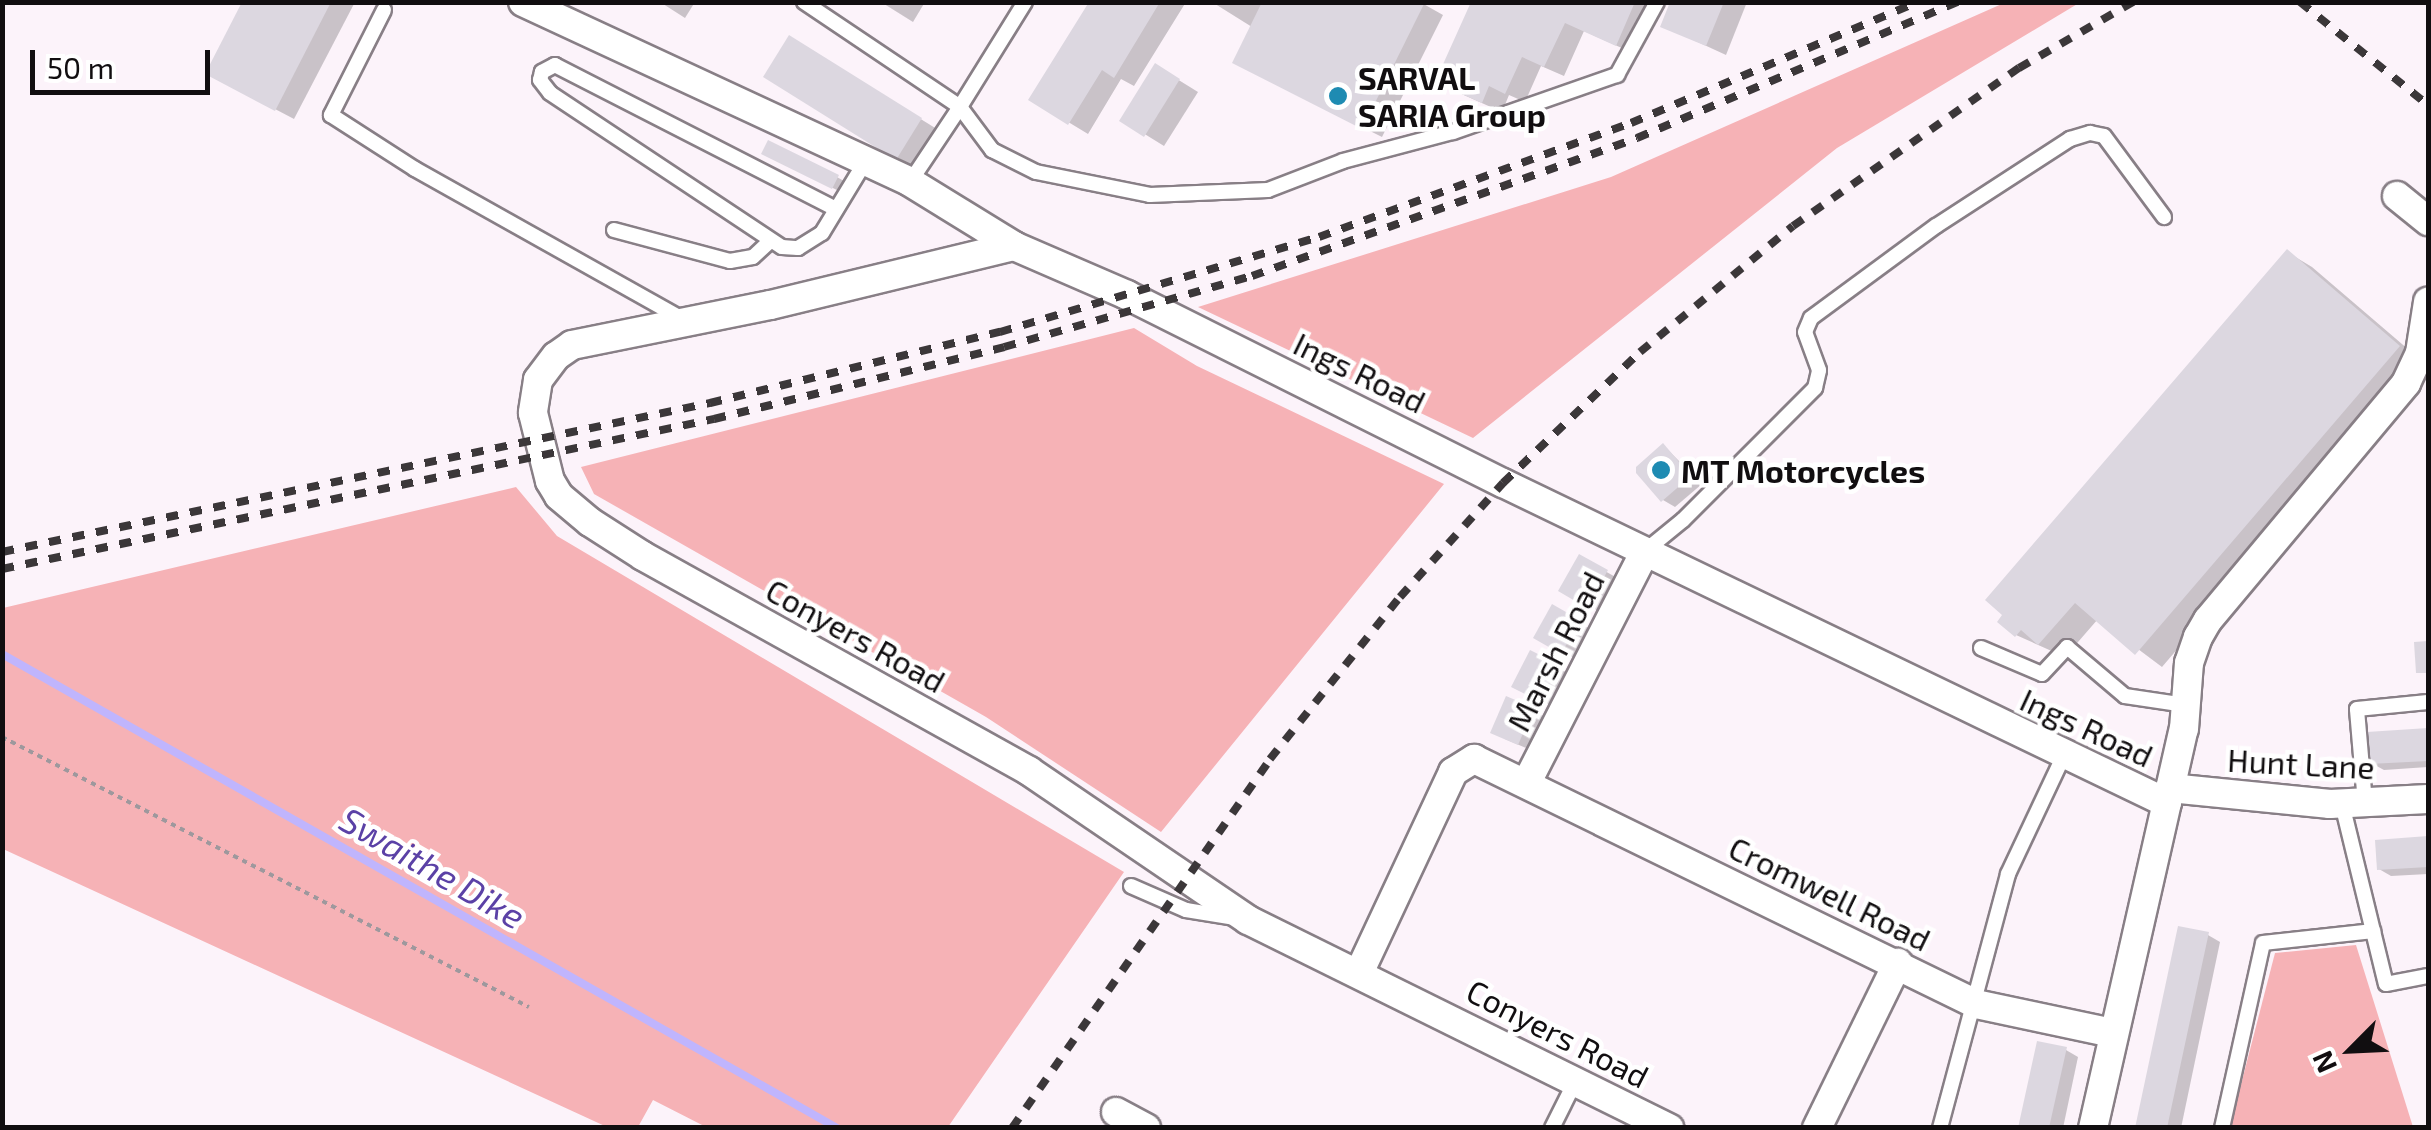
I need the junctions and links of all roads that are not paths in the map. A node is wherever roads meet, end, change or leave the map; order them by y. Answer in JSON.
{"nodes":[{"id":1,"x":523,"y":2,"type":"edge"},
{"id":2,"x":804,"y":2,"type":"edge"},
{"id":3,"x":1025,"y":2,"type":"edge"},
{"id":4,"x":1658,"y":2,"type":"edge"},
{"id":5,"x":384,"y":10,"type":"dead end"},
{"id":6,"x":960,"y":107,"type":"junction"},
{"id":7,"x":865,"y":162,"type":"junction"},
{"id":8,"x":910,"y":182,"type":"junction"},
{"id":9,"x":2397,"y":196,"type":"dead end"},
{"id":10,"x":836,"y":209,"type":"junction"},
{"id":11,"x":2164,"y":217,"type":"dead end"},
{"id":12,"x":2428,"y":221,"type":"edge"},
{"id":13,"x":614,"y":230,"type":"dead end"},
{"id":14,"x":770,"y":240,"type":"junction"},
{"id":15,"x":1014,"y":246,"type":"junction"},
{"id":16,"x":2428,"y":302,"type":"edge"},
{"id":17,"x":687,"y":322,"type":"junction"},
{"id":18,"x":1644,"y":551,"type":"junction"},
{"id":19,"x":1981,"y":648,"type":"dead end"},
{"id":20,"x":2428,"y":702,"type":"edge"},
{"id":21,"x":2186,"y":705,"type":"junction"},
{"id":22,"x":2064,"y":756,"type":"junction"},
{"id":23,"x":1527,"y":782,"type":"junction"},
{"id":24,"x":2168,"y":796,"type":"junction"},
{"id":25,"x":2428,"y":799,"type":"edge"},
{"id":26,"x":2354,"y":803,"type":"junction"},
{"id":27,"x":1131,"y":886,"type":"dead end"},
{"id":28,"x":1248,"y":920,"type":"junction"},
{"id":29,"x":2373,"y":930,"type":"junction"},
{"id":30,"x":1898,"y":963,"type":"junction"},
{"id":31,"x":1360,"y":973,"type":"junction"},
{"id":32,"x":2428,"y":976,"type":"edge"},
{"id":33,"x":1976,"y":1004,"type":"junction"},
{"id":34,"x":2113,"y":1033,"type":"junction"},
{"id":35,"x":1576,"y":1080,"type":"junction"},
{"id":36,"x":1116,"y":1112,"type":"dead end"},
{"id":37,"x":1146,"y":1128,"type":"edge"},
{"id":38,"x":1552,"y":1128,"type":"edge"},
{"id":39,"x":1669,"y":1128,"type":"edge"},
{"id":40,"x":1817,"y":1128,"type":"edge"},
{"id":41,"x":1940,"y":1128,"type":"edge"},
{"id":42,"x":2093,"y":1128,"type":"edge"},
{"id":43,"x":2222,"y":1128,"type":"edge"}],
"edges":[{"from":1,"to":7,"type":"street","name":"Ings Road"},
{"from":2,"to":6,"type":"lane"},
{"from":3,"to":6,"type":"lane"},
{"from":4,"to":6,"type":"lane"},
{"from":5,"to":17,"type":"lane"},
{"from":6,"to":8,"type":"lane"},
{"from":7,"to":8,"type":"street","name":"Ings Road"},
{"from":7,"to":10,"type":"lane"},
{"from":8,"to":15,"type":"street","name":"Ings Road"},
{"from":9,"to":12,"type":"street"},
{"from":10,"to":14,"type":"lane"},
{"from":10,"to":14,"type":"lane"},
{"from":11,"to":18,"type":"lane"},
{"from":13,"to":14,"type":"lane"},
{"from":15,"to":17,"type":"street","name":"Conyers Road"},
{"from":15,"to":18,"type":"street","name":"Ings Road"},
{"from":16,"to":21,"type":"street","name":"Hunt Lane"},
{"from":17,"to":28,"type":"street","name":"Conyers Road"},
{"from":18,"to":22,"type":"street","name":"Ings Road"},
{"from":18,"to":23,"type":"street","name":"Marsh Road"},
{"from":19,"to":21,"type":"lane"},
{"from":20,"to":26,"type":"lane"},
{"from":21,"to":24,"type":"street","name":"Hunt Lane"},
{"from":22,"to":24,"type":"street","name":"Ings Road"},
{"from":22,"to":33,"type":"lane"},
{"from":23,"to":30,"type":"street","name":"Cromwell Road"},
{"from":23,"to":31,"type":"street","name":"Cromwell Road"},
{"from":24,"to":26,"type":"street","name":"Hunt Lane"},
{"from":24,"to":34,"type":"street","name":"Hunt Lane"},
{"from":25,"to":26,"type":"street","name":"Hunt Lane"},
{"from":26,"to":29,"type":"lane"},
{"from":27,"to":28,"type":"lane"},
{"from":28,"to":31,"type":"street","name":"Conyers Road"},
{"from":29,"to":32,"type":"lane"},
{"from":29,"to":43,"type":"lane"},
{"from":30,"to":33,"type":"street","name":"Cromwell Road"},
{"from":30,"to":40,"type":"street"},
{"from":31,"to":35,"type":"street","name":"Conyers Road"},
{"from":33,"to":34,"type":"street","name":"Cromwell Road"},
{"from":33,"to":41,"type":"lane"},
{"from":34,"to":42,"type":"street","name":"Hunt Lane"},
{"from":35,"to":38,"type":"lane"},
{"from":35,"to":39,"type":"street","name":"Conyers Road"},
{"from":36,"to":37,"type":"street"}]}
